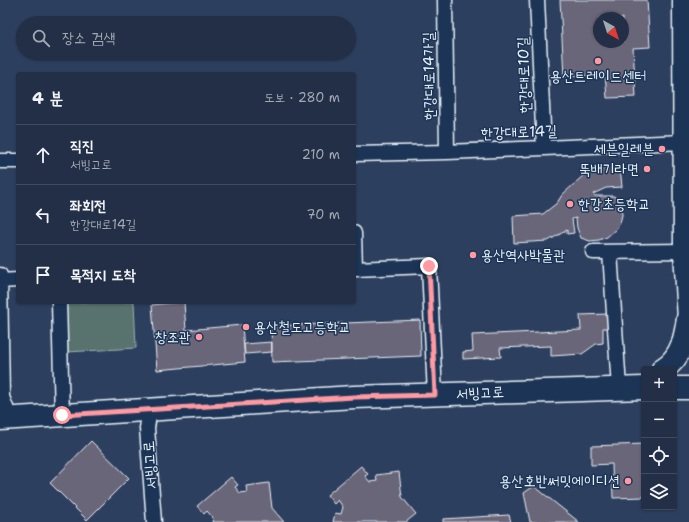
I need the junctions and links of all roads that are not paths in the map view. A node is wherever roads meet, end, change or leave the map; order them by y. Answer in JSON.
{"nodes":[{"id":1,"x":445,"y":0,"type":"edge"},
{"id":2,"x":537,"y":0,"type":"edge"},
{"id":3,"x":684,"y":0,"type":"edge"},
{"id":4,"x":684,"y":142,"type":"junction"},
{"id":5,"x":544,"y":148,"type":"junction"},
{"id":6,"x":447,"y":152,"type":"junction"},
{"id":7,"x":356,"y":154,"type":"edge"},
{"id":8,"x":16,"y":160,"type":"edge"},
{"id":9,"x":0,"y":161,"type":"edge"},
{"id":10,"x":685,"y":250,"type":"junction"},
{"id":11,"x":593,"y":252,"type":"dead end"},
{"id":12,"x":610,"y":252,"type":"junction"},
{"id":13,"x":356,"y":269,"type":"edge"},
{"id":14,"x":0,"y":275,"type":"edge"},
{"id":15,"x":16,"y":280,"type":"edge"},
{"id":16,"x":0,"y":281,"type":"edge"},
{"id":17,"x":60,"y":304,"type":"edge"},
{"id":18,"x":688,"y":312,"type":"edge"},
{"id":19,"x":689,"y":319,"type":"edge"},
{"id":20,"x":666,"y":366,"type":"edge"},
{"id":21,"x":633,"y":385,"type":"edge"},
{"id":22,"x":677,"y":388,"type":"edge"},
{"id":23,"x":689,"y":388,"type":"edge"},
{"id":24,"x":435,"y":395,"type":"junction"},
{"id":25,"x":150,"y":409,"type":"junction"},
{"id":26,"x":62,"y":415,"type":"junction"},
{"id":27,"x":5,"y":418,"type":"edge"},
{"id":28,"x":154,"y":522,"type":"edge"}],
"edges":[{"from":1,"to":6,"type":"street","name":"한강대로14가길"},
{"from":2,"to":5,"type":"street","name":"한강대로10길"},
{"from":3,"to":4,"type":"main road"},
{"from":4,"to":5,"type":"street","name":"한강대로14길"},
{"from":4,"to":10,"type":"main road"},
{"from":5,"to":6,"type":"street","name":"한강대로14길"},
{"from":6,"to":7,"type":"street","name":"한강대로14길"},
{"from":8,"to":9,"type":"street"},
{"from":10,"to":12,"type":"street"},
{"from":10,"to":18,"type":"main road"},
{"from":11,"to":12,"type":"street"},
{"from":12,"to":21,"type":"street","name":"서빙고로"},
{"from":13,"to":24,"type":"street"},
{"from":14,"to":16,"type":"street"},
{"from":15,"to":16,"type":"street"},
{"from":16,"to":27,"type":"street"},
{"from":17,"to":26,"type":"street"},
{"from":18,"to":19,"type":"main road"},
{"from":18,"to":20,"type":"main road"},
{"from":21,"to":24,"type":"main road","name":"서빙고로"},
{"from":22,"to":23,"type":"main road"},
{"from":24,"to":25,"type":"main road","name":"서빙고로"},
{"from":25,"to":26,"type":"main road","name":"서빙고로"},
{"from":25,"to":28,"type":"street","name":"서빙고로"},
{"from":26,"to":27,"type":"main road","name":"서빙고로"}]}
